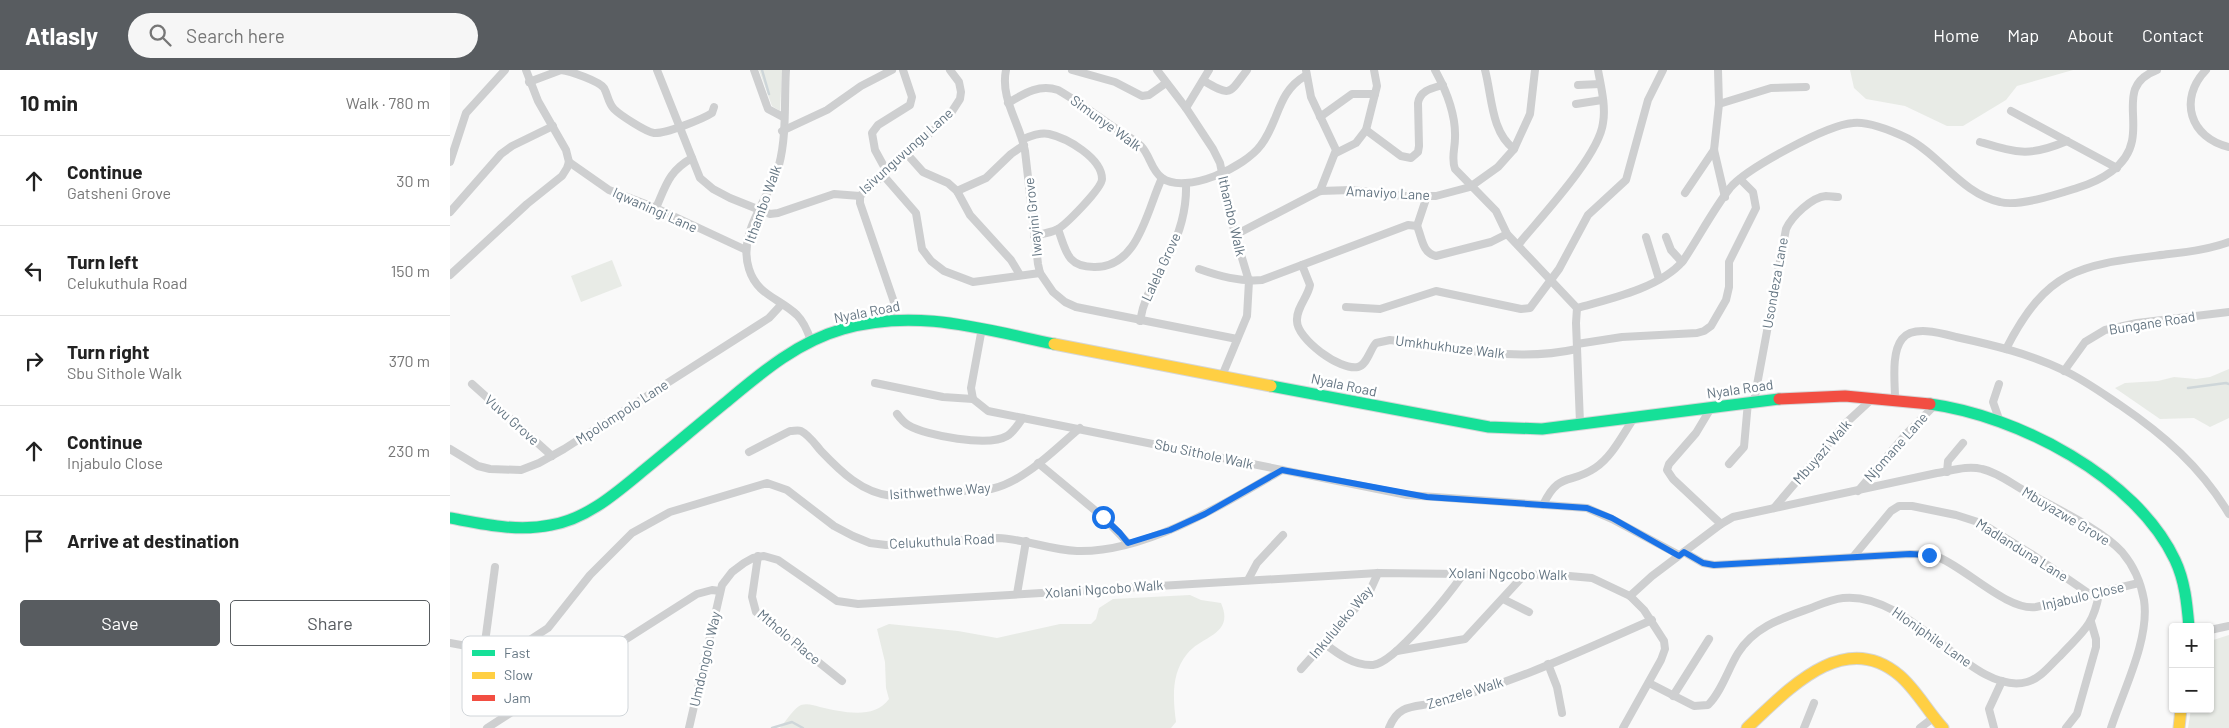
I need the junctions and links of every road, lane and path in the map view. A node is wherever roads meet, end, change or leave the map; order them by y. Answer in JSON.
{"nodes":[{"id":1,"x":505,"y":70,"type":"edge"},
{"id":2,"x":526,"y":70,"type":"edge"},
{"id":3,"x":561,"y":70,"type":"edge"},
{"id":4,"x":656,"y":70,"type":"edge"},
{"id":5,"x":754,"y":70,"type":"edge"},
{"id":6,"x":786,"y":70,"type":"edge"},
{"id":7,"x":892,"y":70,"type":"edge"},
{"id":8,"x":904,"y":70,"type":"edge"},
{"id":9,"x":950,"y":70,"type":"edge"},
{"id":10,"x":1006,"y":70,"type":"edge"},
{"id":11,"x":1072,"y":70,"type":"edge"},
{"id":12,"x":1157,"y":70,"type":"edge"},
{"id":13,"x":1209,"y":70,"type":"edge"},
{"id":14,"x":1247,"y":70,"type":"edge"},
{"id":15,"x":1374,"y":70,"type":"edge"},
{"id":16,"x":1435,"y":70,"type":"edge"},
{"id":17,"x":1484,"y":70,"type":"edge"},
{"id":18,"x":1535,"y":70,"type":"edge"},
{"id":19,"x":1598,"y":70,"type":"edge"},
{"id":20,"x":1718,"y":70,"type":"edge"},
{"id":21,"x":2157,"y":70,"type":"edge"},
{"id":22,"x":2206,"y":70,"type":"edge"},
{"id":23,"x":1659,"y":72,"type":"edge"},
{"id":24,"x":1306,"y":73,"type":"edge"},
{"id":25,"x":1204,"y":81,"type":"junction"},
{"id":26,"x":529,"y":82,"type":"junction"},
{"id":27,"x":1166,"y":83,"type":"junction"},
{"id":28,"x":1600,"y":84,"type":"junction"},
{"id":29,"x":1444,"y":85,"type":"junction"},
{"id":30,"x":1578,"y":85,"type":"dead end"},
{"id":31,"x":1806,"y":87,"type":"dead end"},
{"id":32,"x":1375,"y":94,"type":"junction"},
{"id":33,"x":1602,"y":100,"type":"junction"},
{"id":34,"x":1008,"y":103,"type":"junction"},
{"id":35,"x":1576,"y":104,"type":"dead end"},
{"id":36,"x":1719,"y":104,"type":"junction"},
{"id":37,"x":714,"y":107,"type":"dead end"},
{"id":38,"x":1186,"y":108,"type":"junction"},
{"id":39,"x":2011,"y":111,"type":"dead end"},
{"id":40,"x":783,"y":117,"type":"junction"},
{"id":41,"x":1320,"y":117,"type":"junction"},
{"id":42,"x":553,"y":126,"type":"junction"},
{"id":43,"x":680,"y":126,"type":"junction"},
{"id":44,"x":1366,"y":130,"type":"junction"},
{"id":45,"x":782,"y":131,"type":"junction"},
{"id":46,"x":2067,"y":141,"type":"junction"},
{"id":47,"x":1023,"y":142,"type":"junction"},
{"id":48,"x":1980,"y":142,"type":"dead end"},
{"id":49,"x":2229,"y":147,"type":"edge"},
{"id":50,"x":1514,"y":149,"type":"junction"},
{"id":51,"x":1714,"y":150,"type":"junction"},
{"id":52,"x":1336,"y":153,"type":"junction"},
{"id":53,"x":907,"y":154,"type":"junction"},
{"id":54,"x":692,"y":158,"type":"junction"},
{"id":55,"x":450,"y":162,"type":"edge"},
{"id":56,"x":568,"y":162,"type":"junction"},
{"id":57,"x":2117,"y":168,"type":"junction"},
{"id":58,"x":1222,"y":172,"type":"junction"},
{"id":59,"x":885,"y":173,"type":"junction"},
{"id":60,"x":1162,"y":178,"type":"junction"},
{"id":61,"x":1740,"y":179,"type":"junction"},
{"id":62,"x":1186,"y":184,"type":"junction"},
{"id":63,"x":1470,"y":187,"type":"junction"},
{"id":64,"x":956,"y":191,"type":"junction"},
{"id":65,"x":1320,"y":192,"type":"junction"},
{"id":66,"x":1685,"y":193,"type":"dead end"},
{"id":67,"x":860,"y":196,"type":"junction"},
{"id":68,"x":1426,"y":196,"type":"junction"},
{"id":69,"x":1725,"y":197,"type":"junction"},
{"id":70,"x":1838,"y":197,"type":"dead end"},
{"id":71,"x":656,"y":208,"type":"junction"},
{"id":72,"x":759,"y":211,"type":"junction"},
{"id":73,"x":450,"y":212,"type":"edge"},
{"id":74,"x":1416,"y":226,"type":"junction"},
{"id":75,"x":1058,"y":229,"type":"junction"},
{"id":76,"x":1507,"y":234,"type":"junction"},
{"id":77,"x":1235,"y":235,"type":"junction"},
{"id":78,"x":1034,"y":236,"type":"junction"},
{"id":79,"x":1646,"y":237,"type":"dead end"},
{"id":80,"x":1666,"y":237,"type":"dead end"},
{"id":81,"x":2229,"y":242,"type":"edge"},
{"id":82,"x":1518,"y":245,"type":"junction"},
{"id":83,"x":746,"y":250,"type":"junction"},
{"id":84,"x":1682,"y":262,"type":"junction"},
{"id":85,"x":1302,"y":265,"type":"junction"},
{"id":86,"x":1199,"y":269,"type":"dead end"},
{"id":87,"x":1040,"y":273,"type":"junction"},
{"id":88,"x":450,"y":275,"type":"edge"},
{"id":89,"x":1020,"y":275,"type":"junction"},
{"id":90,"x":1659,"y":279,"type":"junction"},
{"id":91,"x":1551,"y":280,"type":"junction"},
{"id":92,"x":1249,"y":281,"type":"junction"},
{"id":93,"x":781,"y":305,"type":"junction"},
{"id":94,"x":1346,"y":307,"type":"dead end"},
{"id":95,"x":1577,"y":308,"type":"junction"},
{"id":96,"x":2229,"y":312,"type":"edge"},
{"id":97,"x":890,"y":320,"type":"junction"},
{"id":98,"x":1140,"y":321,"type":"junction"},
{"id":99,"x":982,"y":328,"type":"junction"},
{"id":100,"x":1237,"y":339,"type":"junction"},
{"id":101,"x":811,"y":341,"type":"junction"},
{"id":102,"x":1577,"y":346,"type":"junction"},
{"id":103,"x":2006,"y":349,"type":"junction"},
{"id":104,"x":2064,"y":370,"type":"junction"},
{"id":105,"x":1222,"y":376,"type":"junction"},
{"id":106,"x":875,"y":383,"type":"dead end"},
{"id":107,"x":472,"y":384,"type":"dead end"},
{"id":108,"x":1999,"y":384,"type":"dead end"},
{"id":109,"x":1873,"y":398,"type":"junction"},
{"id":110,"x":973,"y":399,"type":"junction"},
{"id":111,"x":1895,"y":399,"type":"junction"},
{"id":112,"x":1751,"y":402,"type":"junction"},
{"id":113,"x":1936,"y":404,"type":"junction"},
{"id":114,"x":1711,"y":408,"type":"junction"},
{"id":115,"x":897,"y":414,"type":"dead end"},
{"id":116,"x":1023,"y":418,"type":"junction"},
{"id":117,"x":1634,"y":418,"type":"junction"},
{"id":118,"x":1999,"y":419,"type":"junction"},
{"id":119,"x":1580,"y":423,"type":"junction"},
{"id":120,"x":1080,"y":428,"type":"junction"},
{"id":121,"x":1963,"y":444,"type":"dead end"},
{"id":122,"x":450,"y":450,"type":"edge"},
{"id":123,"x":749,"y":452,"type":"dead end"},
{"id":124,"x":552,"y":456,"type":"junction"},
{"id":125,"x":1038,"y":462,"type":"junction"},
{"id":126,"x":1729,"y":464,"type":"dead end"},
{"id":127,"x":1282,"y":470,"type":"junction"},
{"id":128,"x":1947,"y":472,"type":"junction"},
{"id":129,"x":1858,"y":491,"type":"junction"},
{"id":130,"x":2227,"y":504,"type":"edge"},
{"id":131,"x":1543,"y":505,"type":"junction"},
{"id":132,"x":1774,"y":508,"type":"junction"},
{"id":133,"x":2229,"y":514,"type":"edge"},
{"id":134,"x":450,"y":518,"type":"edge"},
{"id":135,"x":1721,"y":524,"type":"junction"},
{"id":136,"x":1283,"y":535,"type":"dead end"},
{"id":137,"x":1026,"y":541,"type":"junction"},
{"id":138,"x":1128,"y":543,"type":"junction"},
{"id":139,"x":1682,"y":554,"type":"junction"},
{"id":140,"x":758,"y":556,"type":"junction"},
{"id":141,"x":1853,"y":557,"type":"junction"},
{"id":142,"x":496,"y":567,"type":"dead end"},
{"id":143,"x":1378,"y":573,"type":"junction"},
{"id":144,"x":1464,"y":573,"type":"junction"},
{"id":145,"x":1524,"y":575,"type":"junction"},
{"id":146,"x":1248,"y":580,"type":"junction"},
{"id":147,"x":2139,"y":583,"type":"junction"},
{"id":148,"x":720,"y":591,"type":"junction"},
{"id":149,"x":1017,"y":594,"type":"junction"},
{"id":150,"x":2095,"y":594,"type":"junction"},
{"id":151,"x":1630,"y":596,"type":"junction"},
{"id":152,"x":1502,"y":599,"type":"junction"},
{"id":153,"x":1529,"y":612,"type":"dead end"},
{"id":154,"x":1652,"y":620,"type":"junction"},
{"id":155,"x":2091,"y":622,"type":"junction"},
{"id":156,"x":2188,"y":623,"type":"edge"},
{"id":157,"x":2229,"y":626,"type":"edge"},
{"id":158,"x":2214,"y":629,"type":"edge"},
{"id":159,"x":486,"y":636,"type":"edge"},
{"id":160,"x":536,"y":636,"type":"edge"},
{"id":161,"x":628,"y":638,"type":"edge"},
{"id":162,"x":1709,"y":640,"type":"dead end"},
{"id":163,"x":1324,"y":643,"type":"junction"},
{"id":164,"x":1397,"y":651,"type":"junction"},
{"id":165,"x":1548,"y":664,"type":"junction"},
{"id":166,"x":1301,"y":669,"type":"dead end"},
{"id":167,"x":842,"y":681,"type":"dead end"},
{"id":168,"x":2002,"y":681,"type":"junction"},
{"id":169,"x":1649,"y":683,"type":"junction"},
{"id":170,"x":1673,"y":696,"type":"junction"},
{"id":171,"x":1814,"y":703,"type":"dead end"},
{"id":172,"x":1562,"y":713,"type":"dead end"},
{"id":173,"x":2181,"y":713,"type":"edge"},
{"id":174,"x":506,"y":716,"type":"edge"},
{"id":175,"x":1933,"y":718,"type":"junction"},
{"id":176,"x":487,"y":728,"type":"edge"},
{"id":177,"x":689,"y":728,"type":"edge"},
{"id":178,"x":1389,"y":728,"type":"edge"},
{"id":179,"x":1623,"y":728,"type":"edge"},
{"id":180,"x":1747,"y":728,"type":"edge"},
{"id":181,"x":1804,"y":728,"type":"edge"},
{"id":182,"x":1920,"y":728,"type":"edge"},
{"id":183,"x":1943,"y":728,"type":"edge"},
{"id":184,"x":1994,"y":728,"type":"edge"},
{"id":185,"x":2066,"y":728,"type":"edge"},
{"id":186,"x":2111,"y":728,"type":"edge"},
{"id":187,"x":2179,"y":728,"type":"edge"}],
"edges":[{"from":1,"to":55,"type":"street"},
{"from":2,"to":26,"type":"street"},
{"from":3,"to":26,"type":"street"},
{"from":3,"to":43,"type":"street"},
{"from":4,"to":43,"type":"street"},
{"from":5,"to":40,"type":"street"},
{"from":6,"to":40,"type":"street","name":"Ithambo Walk"},
{"from":7,"to":45,"type":"street"},
{"from":8,"to":59,"type":"street"},
{"from":9,"to":53,"type":"street","name":"Isivunguvungu Lane"},
{"from":10,"to":34,"type":"street","name":"Iwayini Grove"},
{"from":11,"to":27,"type":"street"},
{"from":12,"to":27,"type":"street","name":"Ithambo Walk"},
{"from":13,"to":25,"type":"street"},
{"from":14,"to":25,"type":"street"},
{"from":15,"to":32,"type":"street"},
{"from":16,"to":29,"type":"street"},
{"from":17,"to":50,"type":"street"},
{"from":18,"to":50,"type":"street","name":"Amaviyo Lane"},
{"from":19,"to":28,"type":"street"},
{"from":20,"to":36,"type":"street"},
{"from":21,"to":57,"type":"street"},
{"from":22,"to":49,"type":"street"},
{"from":23,"to":91,"type":"street"},
{"from":24,"to":41,"type":"street"},
{"from":24,"to":58,"type":"street"},
{"from":25,"to":38,"type":"street"},
{"from":26,"to":42,"type":"street"},
{"from":27,"to":38,"type":"street","name":"Ithambo Walk"},
{"from":28,"to":30,"type":"street"},
{"from":28,"to":33,"type":"street"},
{"from":29,"to":44,"type":"street"},
{"from":29,"to":63,"type":"street"},
{"from":31,"to":36,"type":"street"},
{"from":32,"to":41,"type":"street"},
{"from":32,"to":44,"type":"street"},
{"from":33,"to":35,"type":"street"},
{"from":33,"to":82,"type":"street"},
{"from":34,"to":47,"type":"street","name":"Iwayini Grove"},
{"from":34,"to":60,"type":"street","name":"Simunye Walk"},
{"from":36,"to":51,"type":"street"},
{"from":37,"to":43,"type":"street"},
{"from":38,"to":58,"type":"street","name":"Ithambo Walk"},
{"from":39,"to":46,"type":"street"},
{"from":40,"to":45,"type":"street","name":"Ithambo Walk"},
{"from":41,"to":52,"type":"street"},
{"from":42,"to":56,"type":"street"},
{"from":42,"to":73,"type":"street"},
{"from":43,"to":54,"type":"street"},
{"from":44,"to":52,"type":"street"},
{"from":45,"to":72,"type":"street","name":"Ithambo Walk"},
{"from":46,"to":48,"type":"street"},
{"from":46,"to":57,"type":"street"},
{"from":47,"to":64,"type":"street"},
{"from":47,"to":75,"type":"street"},
{"from":47,"to":78,"type":"street","name":"Iwayini Grove"},
{"from":50,"to":63,"type":"street","name":"Amaviyo Lane"},
{"from":51,"to":66,"type":"street"},
{"from":51,"to":69,"type":"street"},
{"from":52,"to":65,"type":"street"},
{"from":53,"to":59,"type":"street","name":"Isivunguvungu Lane"},
{"from":53,"to":64,"type":"street"},
{"from":54,"to":71,"type":"street"},
{"from":54,"to":72,"type":"street"},
{"from":56,"to":71,"type":"street","name":"Iqwaningi Lane"},
{"from":56,"to":88,"type":"street"},
{"from":57,"to":61,"type":"street"},
{"from":58,"to":62,"type":"street"},
{"from":58,"to":77,"type":"street","name":"Ithambo Walk"},
{"from":59,"to":67,"type":"street","name":"Isivunguvungu Lane"},
{"from":59,"to":89,"type":"street"},
{"from":60,"to":62,"type":"street"},
{"from":60,"to":75,"type":"street"},
{"from":61,"to":69,"type":"street"},
{"from":61,"to":102,"type":"street","name":"Umkhukhuze Walk"},
{"from":62,"to":98,"type":"street","name":"Lalela Grove"},
{"from":63,"to":68,"type":"street","name":"Amaviyo Lane"},
{"from":63,"to":76,"type":"street"},
{"from":64,"to":89,"type":"street"},
{"from":65,"to":68,"type":"street","name":"Amaviyo Lane"},
{"from":65,"to":77,"type":"street","name":"Amaviyo Lane"},
{"from":67,"to":72,"type":"street","name":"Isivunguvungu Lane"},
{"from":67,"to":97,"type":"street"},
{"from":68,"to":74,"type":"street"},
{"from":69,"to":84,"type":"street"},
{"from":70,"to":112,"type":"street","name":"Usondeza Lane"},
{"from":71,"to":83,"type":"street","name":"Iqwaningi Lane"},
{"from":72,"to":83,"type":"street","name":"Ithambo Walk"},
{"from":74,"to":76,"type":"street"},
{"from":74,"to":85,"type":"street"},
{"from":75,"to":78,"type":"street"},
{"from":76,"to":82,"type":"street"},
{"from":77,"to":92,"type":"street","name":"Ithambo Walk"},
{"from":78,"to":87,"type":"street","name":"Iwayini Grove"},
{"from":79,"to":90,"type":"street"},
{"from":80,"to":84,"type":"street"},
{"from":81,"to":103,"type":"street"},
{"from":82,"to":91,"type":"street"},
{"from":83,"to":93,"type":"street","name":"Ithambo Walk"},
{"from":84,"to":90,"type":"street"},
{"from":85,"to":92,"type":"street"},
{"from":85,"to":102,"type":"street","name":"Umkhukhuze Walk"},
{"from":86,"to":92,"type":"street"},
{"from":87,"to":89,"type":"street"},
{"from":87,"to":98,"type":"street","name":"Iwayini Grove"},
{"from":90,"to":95,"type":"street"},
{"from":91,"to":94,"type":"street"},
{"from":91,"to":95,"type":"street"},
{"from":92,"to":100,"type":"street","name":"Ithambo Walk"},
{"from":93,"to":101,"type":"street","name":"Ithambo Walk"},
{"from":93,"to":124,"type":"street","name":"Mpolompolo Lane"},
{"from":95,"to":102,"type":"street"},
{"from":96,"to":104,"type":"street","name":"Bungane Road"},
{"from":97,"to":99,"type":"street","name":"Nyala Road"},
{"from":97,"to":101,"type":"street","name":"Nyala Road"},
{"from":98,"to":100,"type":"street","name":"Iwayini Grove"},
{"from":99,"to":105,"type":"street","name":"Nyala Road"},
{"from":99,"to":110,"type":"street"},
{"from":100,"to":105,"type":"street","name":"Ithambo Walk"},
{"from":101,"to":134,"type":"street","name":"Nyala Road"},
{"from":102,"to":119,"type":"street"},
{"from":103,"to":104,"type":"street"},
{"from":103,"to":111,"type":"street"},
{"from":104,"to":130,"type":"street"},
{"from":105,"to":119,"type":"street","name":"Nyala Road"},
{"from":106,"to":110,"type":"street"},
{"from":107,"to":124,"type":"street","name":"Vuvu Grove"},
{"from":108,"to":118,"type":"street"},
{"from":109,"to":111,"type":"street","name":"Nyala Road"},
{"from":109,"to":112,"type":"street","name":"Nyala Road"},
{"from":109,"to":132,"type":"street","name":"Mbuyazi Walk"},
{"from":110,"to":116,"type":"street","name":"Sbu Sithole Walk"},
{"from":111,"to":113,"type":"street","name":"Nyala Road"},
{"from":112,"to":114,"type":"street","name":"Nyala Road"},
{"from":112,"to":126,"type":"street","name":"Usondeza Lane"},
{"from":113,"to":118,"type":"street","name":"Nyala Road"},
{"from":113,"to":129,"type":"street","name":"Njomane Lane"},
{"from":114,"to":117,"type":"street","name":"Nyala Road"},
{"from":114,"to":135,"type":"street"},
{"from":115,"to":116,"type":"street"},
{"from":116,"to":120,"type":"street","name":"Sbu Sithole Walk"},
{"from":117,"to":119,"type":"street","name":"Nyala Road"},
{"from":117,"to":131,"type":"street"},
{"from":118,"to":156,"type":"street","name":"Nyala Road"},
{"from":120,"to":125,"type":"street","name":"Isithwethwe Way"},
{"from":120,"to":127,"type":"street","name":"Sbu Sithole Walk"},
{"from":121,"to":128,"type":"street"},
{"from":122,"to":124,"type":"street","name":"Mpolompolo Lane"},
{"from":123,"to":125,"type":"street","name":"Isithwethwe Way"},
{"from":125,"to":138,"type":"street"},
{"from":127,"to":131,"type":"street","name":"Sbu Sithole Walk"},
{"from":127,"to":138,"type":"street","name":"Celukuthula Road"},
{"from":128,"to":129,"type":"street","name":"Mbuyazwe Grove"},
{"from":128,"to":147,"type":"street","name":"Mbuyazwe Grove"},
{"from":129,"to":132,"type":"street","name":"Mbuyazwe Grove"},
{"from":130,"to":133,"type":"street"},
{"from":131,"to":139,"type":"street","name":"Sbu Sithole Walk"},
{"from":132,"to":135,"type":"street","name":"Mbuyazwe Grove"},
{"from":135,"to":139,"type":"street","name":"Mbuyazwe Grove"},
{"from":136,"to":146,"type":"street"},
{"from":137,"to":138,"type":"street","name":"Celukuthula Road"},
{"from":137,"to":149,"type":"street"},
{"from":137,"to":160,"type":"street","name":"Celukuthula Road"},
{"from":139,"to":141,"type":"street","name":"Injabulo Close"},
{"from":139,"to":151,"type":"street","name":"Mbuyazwe Grove"},
{"from":140,"to":148,"type":"street"},
{"from":140,"to":149,"type":"street","name":"Xolani Ngcobo Walk"},
{"from":140,"to":167,"type":"street","name":"Mtholo Place"},
{"from":141,"to":150,"type":"street","name":"Injabulo Close"},
{"from":141,"to":150,"type":"street","name":"Madlanduna Lane"},
{"from":142,"to":159,"type":"street"},
{"from":143,"to":144,"type":"street","name":"Xolani Ngcobo Walk"},
{"from":143,"to":146,"type":"street","name":"Xolani Ngcobo Walk"},
{"from":143,"to":163,"type":"street","name":"Inkululeko Way"},
{"from":144,"to":145,"type":"street","name":"Xolani Ngcobo Walk"},
{"from":144,"to":164,"type":"street"},
{"from":145,"to":151,"type":"street","name":"Xolani Ngcobo Walk"},
{"from":145,"to":152,"type":"street"},
{"from":146,"to":149,"type":"street","name":"Xolani Ngcobo Walk"},
{"from":147,"to":150,"type":"street","name":"Injabulo Close"},
{"from":147,"to":186,"type":"street","name":"Mbuyazwe Grove"},
{"from":148,"to":161,"type":"street"},
{"from":148,"to":177,"type":"street","name":"Umdongolo Way"},
{"from":150,"to":155,"type":"street","name":"Hloniphile Lane"},
{"from":151,"to":154,"type":"street","name":"Xolani Ngcobo Walk"},
{"from":152,"to":153,"type":"street"},
{"from":152,"to":164,"type":"street"},
{"from":154,"to":165,"type":"street","name":"Zenzele Walk"},
{"from":154,"to":169,"type":"street","name":"Xolani Ngcobo Walk"},
{"from":155,"to":168,"type":"street","name":"Hloniphile Lane"},
{"from":155,"to":185,"type":"street"},
{"from":157,"to":158,"type":"street"},
{"from":162,"to":170,"type":"street"},
{"from":163,"to":164,"type":"street"},
{"from":163,"to":166,"type":"street","name":"Inkululeko Way"},
{"from":165,"to":172,"type":"street"},
{"from":165,"to":178,"type":"street","name":"Zenzele Walk"},
{"from":168,"to":170,"type":"street","name":"Hloniphile Lane"},
{"from":168,"to":184,"type":"street"},
{"from":169,"to":170,"type":"street","name":"Hloniphile Lane"},
{"from":169,"to":179,"type":"street","name":"Xolani Ngcobo Walk"},
{"from":171,"to":181,"type":"street"},
{"from":173,"to":187,"type":"street"},
{"from":174,"to":176,"type":"street"},
{"from":175,"to":180,"type":"street"},
{"from":175,"to":182,"type":"street"},
{"from":175,"to":183,"type":"street"}]}
